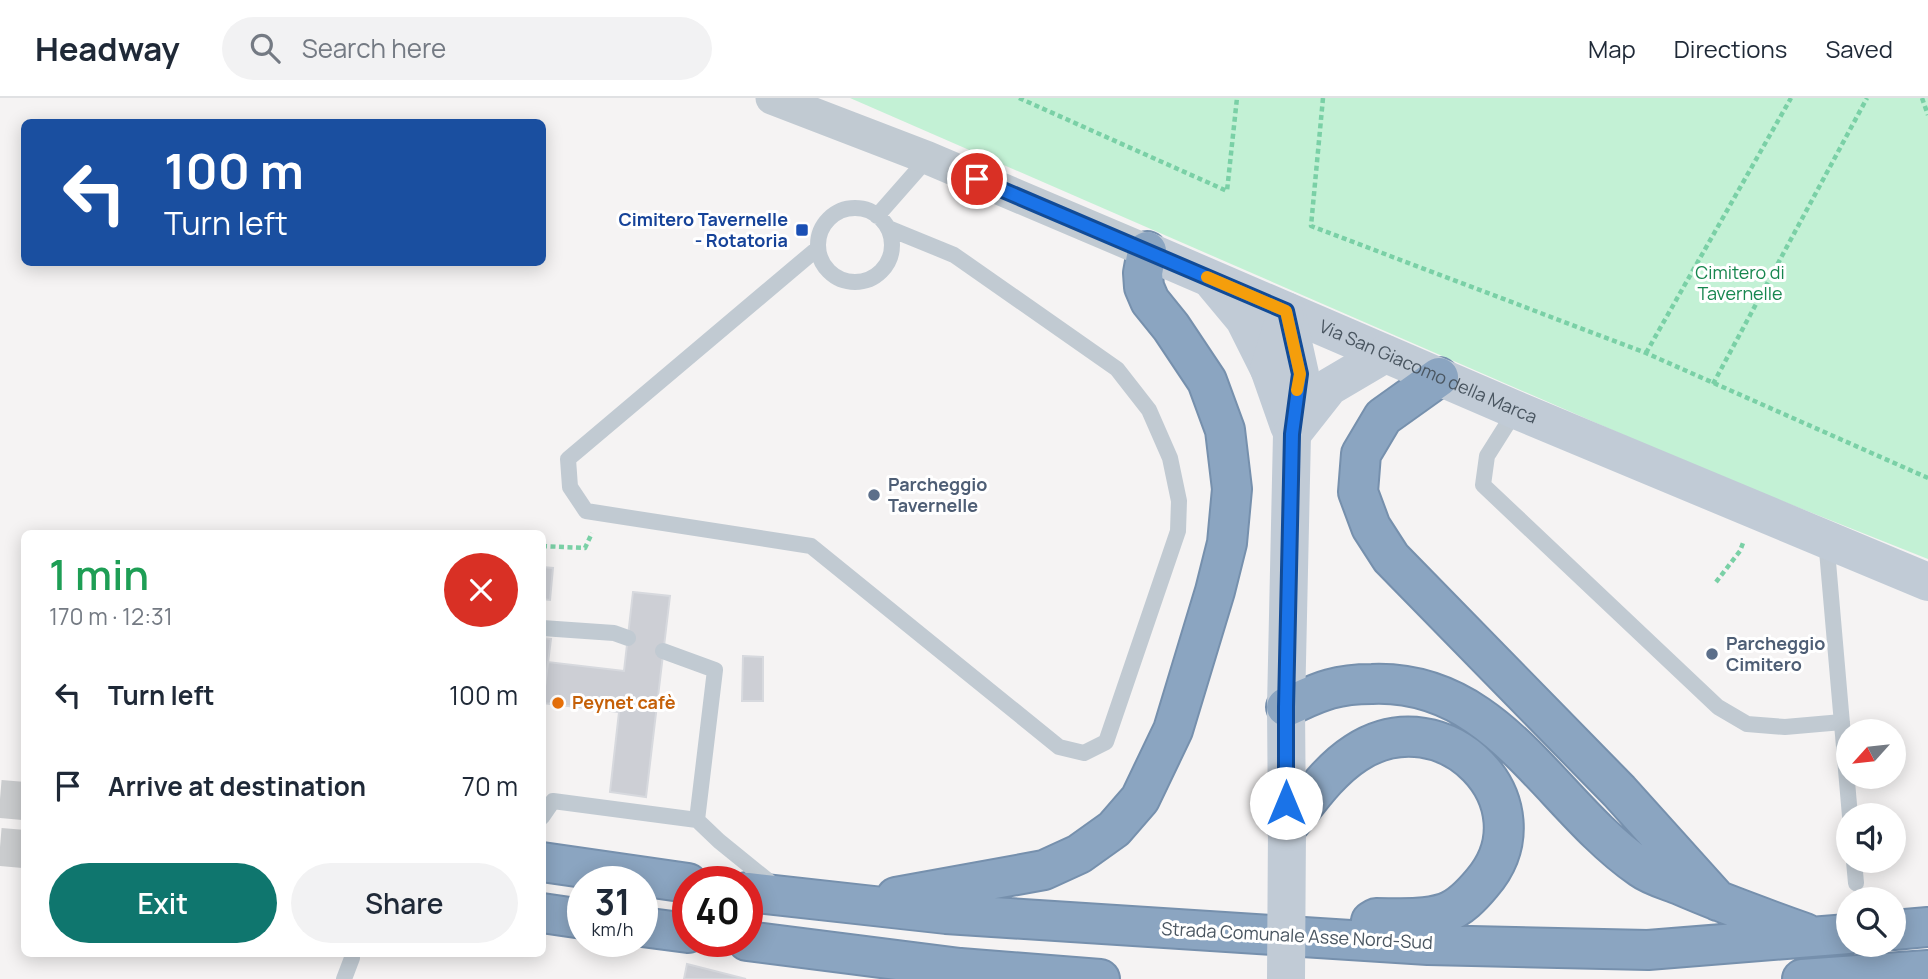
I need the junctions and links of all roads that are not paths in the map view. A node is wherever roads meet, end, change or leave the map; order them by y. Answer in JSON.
{"nodes":[{"id":1,"x":772,"y":98,"type":"edge"},
{"id":2,"x":929,"y":158,"type":"junction"},
{"id":3,"x":882,"y":222,"type":"junction"},
{"id":4,"x":818,"y":248,"type":"junction"},
{"id":5,"x":1147,"y":251,"type":"junction"},
{"id":6,"x":1211,"y":278,"type":"junction"},
{"id":7,"x":1286,"y":311,"type":"junction"},
{"id":8,"x":1385,"y":354,"type":"junction"},
{"id":9,"x":1269,"y":369,"type":"junction"},
{"id":10,"x":1439,"y":377,"type":"junction"},
{"id":11,"x":1516,"y":410,"type":"junction"},
{"id":12,"x":1292,"y":434,"type":"junction"},
{"id":13,"x":1826,"y":540,"type":"junction"},
{"id":14,"x":1928,"y":582,"type":"edge"},
{"id":15,"x":546,"y":628,"type":"edge"},
{"id":16,"x":628,"y":638,"type":"dead end"},
{"id":17,"x":663,"y":651,"type":"dead end"},
{"id":18,"x":1286,"y":707,"type":"junction"},
{"id":19,"x":1842,"y":719,"type":"edge"},
{"id":20,"x":1836,"y":723,"type":"edge"},
{"id":21,"x":546,"y":792,"type":"edge"},
{"id":22,"x":553,"y":801,"type":"junction"},
{"id":23,"x":546,"y":811,"type":"edge"},
{"id":24,"x":697,"y":820,"type":"junction"},
{"id":25,"x":1287,"y":827,"type":"junction"},
{"id":26,"x":546,"y":863,"type":"edge"},
{"id":27,"x":1855,"y":873,"type":"edge"},
{"id":28,"x":672,"y":881,"type":"edge"},
{"id":29,"x":1856,"y":883,"type":"dead end"},
{"id":30,"x":763,"y":894,"type":"edge"},
{"id":31,"x":790,"y":898,"type":"junction"},
{"id":32,"x":1718,"y":901,"type":"junction"},
{"id":33,"x":857,"y":905,"type":"junction"},
{"id":34,"x":546,"y":914,"type":"edge"},
{"id":35,"x":567,"y":917,"type":"edge"},
{"id":36,"x":1928,"y":927,"type":"edge"},
{"id":37,"x":1906,"y":929,"type":"edge"},
{"id":38,"x":1832,"y":935,"type":"edge"},
{"id":39,"x":1334,"y":939,"type":"junction"},
{"id":40,"x":763,"y":943,"type":"edge"},
{"id":41,"x":352,"y":958,"type":"dead end"},
{"id":42,"x":1928,"y":972,"type":"edge"},
{"id":43,"x":971,"y":974,"type":"edge"},
{"id":44,"x":344,"y":979,"type":"edge"},
{"id":45,"x":1100,"y":979,"type":"edge"},
{"id":46,"x":1286,"y":979,"type":"edge"},
{"id":47,"x":1802,"y":979,"type":"edge"},
{"id":48,"x":1903,"y":979,"type":"edge"}],
"edges":[{"from":1,"to":2,"type":"street","name":"Via San Giacomo della Marca"},
{"from":2,"to":3,"type":"lane"},
{"from":2,"to":5,"type":"street","name":"Via San Giacomo della Marca"},
{"from":3,"to":4,"type":"lane"},
{"from":3,"to":4,"type":"lane"},
{"from":3,"to":4,"type":"lane"},
{"from":5,"to":6,"type":"street","name":"Via San Giacomo della Marca"},
{"from":5,"to":33,"type":"highway"},
{"from":6,"to":7,"type":"street","name":"Via San Giacomo della Marca"},
{"from":6,"to":9,"type":"street"},
{"from":7,"to":8,"type":"street","name":"Via San Giacomo della Marca"},
{"from":7,"to":9,"type":"street"},
{"from":7,"to":12,"type":"street"},
{"from":8,"to":10,"type":"street","name":"Via San Giacomo della Marca"},
{"from":8,"to":12,"type":"street"},
{"from":9,"to":12,"type":"street"},
{"from":10,"to":11,"type":"street","name":"Via San Giacomo della Marca"},
{"from":10,"to":32,"type":"highway"},
{"from":11,"to":13,"type":"street","name":"Via San Giacomo della Marca"},
{"from":11,"to":20,"type":"lane"},
{"from":12,"to":18,"type":"street"},
{"from":13,"to":14,"type":"street","name":"Via San Giacomo della Marca"},
{"from":13,"to":19,"type":"lane"},
{"from":15,"to":16,"type":"lane"},
{"from":17,"to":24,"type":"lane"},
{"from":18,"to":25,"type":"street"},
{"from":18,"to":32,"type":"highway"},
{"from":21,"to":22,"type":"lane"},
{"from":22,"to":23,"type":"lane"},
{"from":22,"to":24,"type":"lane"},
{"from":24,"to":31,"type":"lane"},
{"from":25,"to":39,"type":"highway"},
{"from":25,"to":46,"type":"street","bridge":true},
{"from":26,"to":28,"type":"highway"},
{"from":27,"to":29,"type":"lane"},
{"from":30,"to":31,"type":"highway","name":"Strada Comunale Asse Nord-Sud"},
{"from":31,"to":33,"type":"highway","name":"Strada Comunale Asse Nord-Sud"},
{"from":32,"to":38,"type":"highway"},
{"from":33,"to":39,"type":"highway","name":"Strada Comunale Asse Nord-Sud"},
{"from":34,"to":35,"type":"highway"},
{"from":36,"to":37,"type":"highway"},
{"from":38,"to":39,"type":"highway","name":"Strada Comunale Asse Nord-Sud"},
{"from":40,"to":43,"type":"highway"},
{"from":41,"to":44,"type":"lane"},
{"from":42,"to":47,"type":"highway"},
{"from":42,"to":48,"type":"highway"},
{"from":43,"to":45,"type":"highway"}]}
